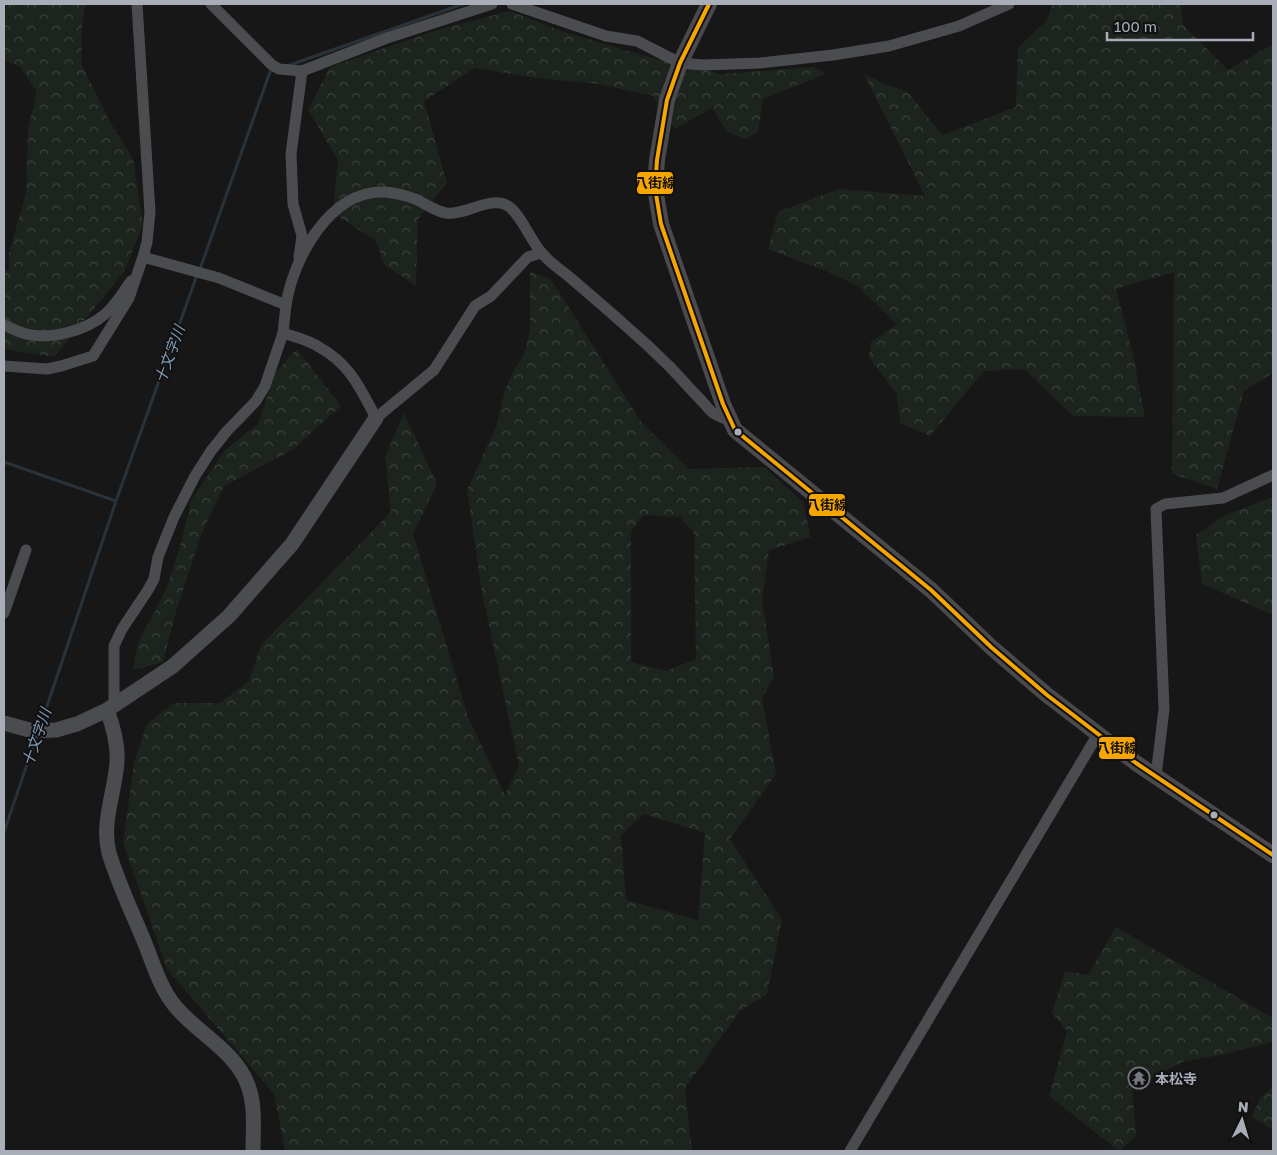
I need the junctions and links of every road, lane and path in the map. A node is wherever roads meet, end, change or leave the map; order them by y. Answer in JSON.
{"nodes":[{"id":1,"x":137,"y":4,"type":"edge"},
{"id":2,"x":211,"y":4,"type":"edge"},
{"id":3,"x":492,"y":4,"type":"edge"},
{"id":4,"x":512,"y":4,"type":"edge"},
{"id":5,"x":709,"y":4,"type":"edge"},
{"id":6,"x":1009,"y":4,"type":"edge"},
{"id":7,"x":680,"y":64,"type":"junction"},
{"id":8,"x":302,"y":71,"type":"junction"},
{"id":9,"x":541,"y":252,"type":"junction"},
{"id":10,"x":143,"y":257,"type":"junction"},
{"id":11,"x":297,"y":267,"type":"junction"},
{"id":12,"x":136,"y":276,"type":"junction"},
{"id":13,"x":286,"y":305,"type":"junction"},
{"id":14,"x":4,"y":325,"type":"edge"},
{"id":15,"x":283,"y":333,"type":"junction"},
{"id":16,"x":4,"y":366,"type":"edge"},
{"id":17,"x":376,"y":418,"type":"junction"},
{"id":18,"x":730,"y":421,"type":"junction"},
{"id":19,"x":1273,"y":475,"type":"edge"},
{"id":20,"x":26,"y":550,"type":"dead end"},
{"id":21,"x":4,"y":613,"type":"edge"},
{"id":22,"x":111,"y":708,"type":"junction"},
{"id":23,"x":4,"y":723,"type":"edge"},
{"id":24,"x":1098,"y":734,"type":"junction"},
{"id":25,"x":1156,"y":776,"type":"junction"},
{"id":26,"x":1273,"y":855,"type":"edge"},
{"id":27,"x":253,"y":1151,"type":"edge"},
{"id":28,"x":850,"y":1151,"type":"edge"}],
"edges":[{"from":1,"to":10,"type":"street"},
{"from":2,"to":8,"type":"street"},
{"from":3,"to":8,"type":"street"},
{"from":4,"to":7,"type":"street"},
{"from":5,"to":7,"type":"main road"},
{"from":6,"to":7,"type":"street"},
{"from":7,"to":18,"type":"main road"},
{"from":8,"to":11,"type":"street"},
{"from":9,"to":11,"type":"street"},
{"from":9,"to":17,"type":"street"},
{"from":9,"to":18,"type":"street"},
{"from":10,"to":12,"type":"street"},
{"from":10,"to":13,"type":"street"},
{"from":11,"to":13,"type":"street"},
{"from":12,"to":14,"type":"street"},
{"from":12,"to":16,"type":"street"},
{"from":13,"to":15,"type":"street"},
{"from":15,"to":17,"type":"street"},
{"from":15,"to":22,"type":"street"},
{"from":17,"to":22,"type":"street"},
{"from":18,"to":24,"type":"main road"},
{"from":19,"to":25,"type":"street"},
{"from":20,"to":21,"type":"street"},
{"from":22,"to":23,"type":"street"},
{"from":22,"to":27,"type":"street"},
{"from":24,"to":25,"type":"main road"},
{"from":24,"to":28,"type":"street"},
{"from":25,"to":26,"type":"main road"}]}
